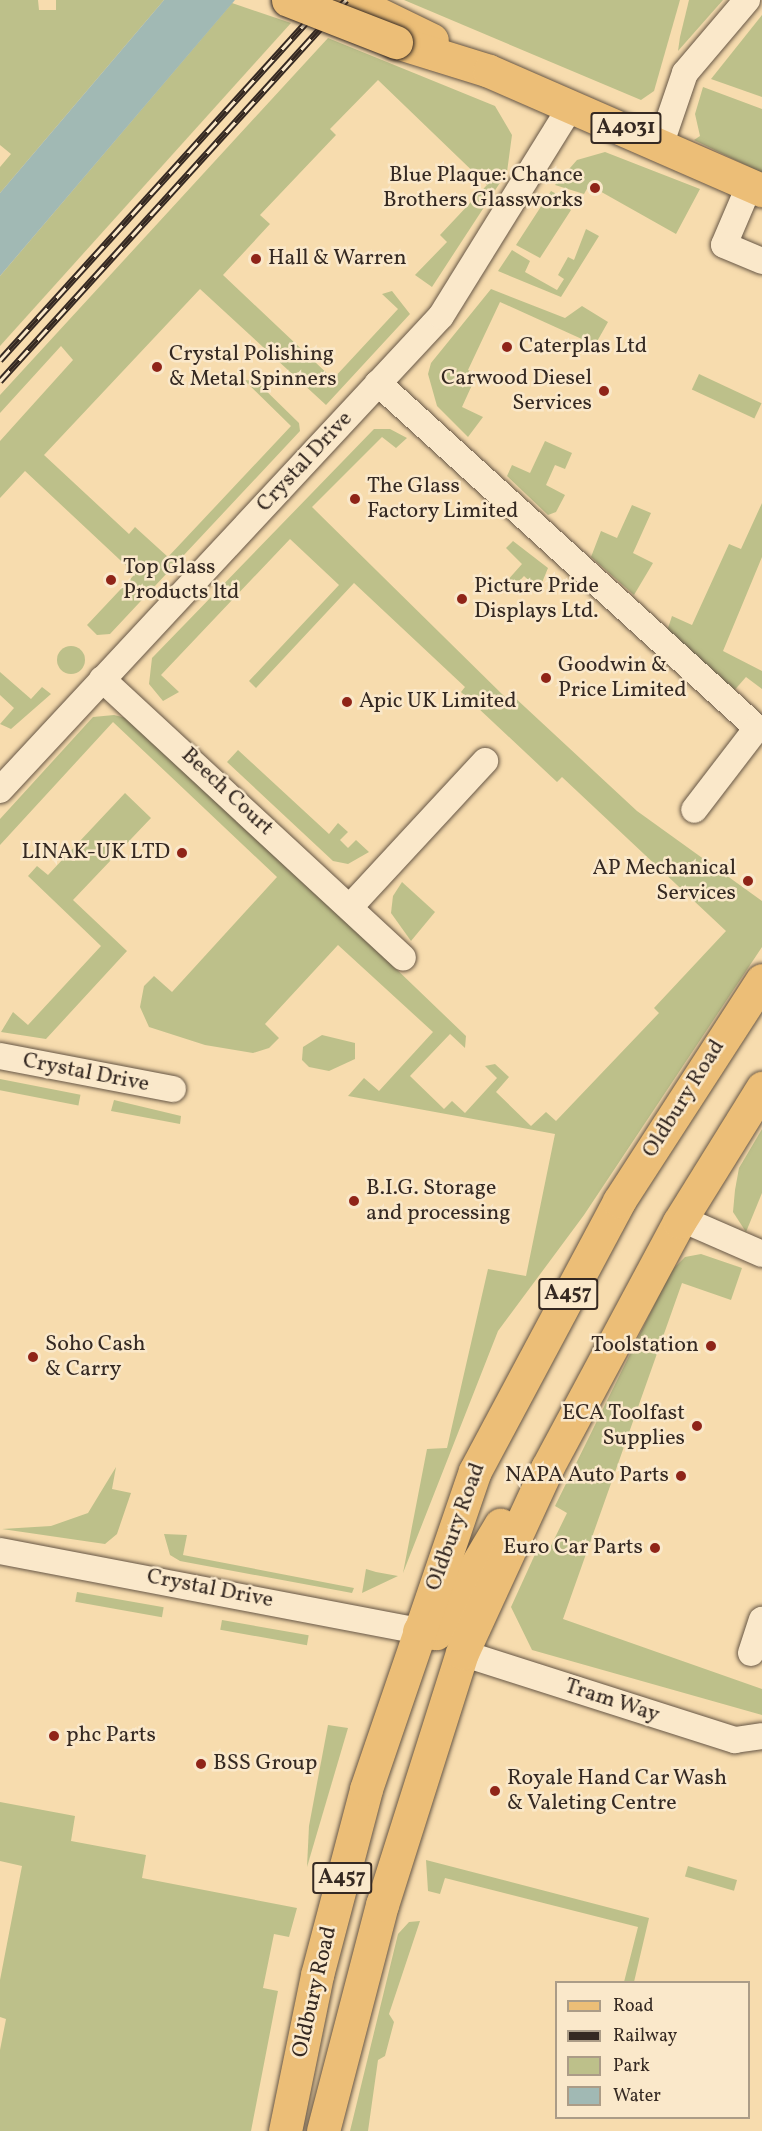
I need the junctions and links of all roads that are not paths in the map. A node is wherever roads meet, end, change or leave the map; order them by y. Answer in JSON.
{"nodes":[{"id":1,"x":288,"y":0,"type":"edge"},
{"id":2,"x":350,"y":0,"type":"edge"},
{"id":3,"x":747,"y":0,"type":"edge"},
{"id":4,"x":403,"y":35,"type":"junction"},
{"id":5,"x":572,"y":105,"type":"junction"},
{"id":6,"x":661,"y":143,"type":"junction"},
{"id":7,"x":756,"y":187,"type":"edge"},
{"id":8,"x":762,"y":261,"type":"edge"},
{"id":9,"x":378,"y":383,"type":"junction"},
{"id":10,"x":102,"y":679,"type":"junction"},
{"id":11,"x":485,"y":761,"type":"dead end"},
{"id":12,"x":0,"y":790,"type":"edge"},
{"id":13,"x":694,"y":810,"type":"dead end"},
{"id":14,"x":350,"y":907,"type":"junction"},
{"id":15,"x":403,"y":958,"type":"dead end"},
{"id":16,"x":762,"y":980,"type":"edge"},
{"id":17,"x":0,"y":1056,"type":"edge"},
{"id":18,"x":173,"y":1089,"type":"dead end"},
{"id":19,"x":762,"y":1089,"type":"edge"},
{"id":20,"x":681,"y":1219,"type":"junction"},
{"id":21,"x":762,"y":1254,"type":"edge"},
{"id":22,"x":547,"y":1468,"type":"junction"},
{"id":23,"x":0,"y":1551,"type":"edge"},
{"id":24,"x":762,"y":1620,"type":"edge"},
{"id":25,"x":419,"y":1631,"type":"junction"},
{"id":26,"x":462,"y":1653,"type":"junction"},
{"id":27,"x":751,"y":1653,"type":"dead end"},
{"id":28,"x":762,"y":1736,"type":"edge"},
{"id":29,"x":285,"y":2131,"type":"edge"},
{"id":30,"x":323,"y":2131,"type":"edge"}],
"edges":[{"from":1,"to":4,"type":"main road","number":"A4031","bridge":true},
{"from":2,"to":4,"type":"main road","number":"A4031"},
{"from":3,"to":6,"type":"street"},
{"from":4,"to":5,"type":"main road","number":"A4031"},
{"from":5,"to":6,"type":"main road","number":"A4031"},
{"from":5,"to":9,"type":"street","name":"Crystal Drive"},
{"from":6,"to":7,"type":"main road","number":"A4031"},
{"from":7,"to":8,"type":"street"},
{"from":9,"to":10,"type":"street","name":"Crystal Drive"},
{"from":9,"to":13,"type":"street"},
{"from":10,"to":12,"type":"street","name":"Crystal Drive"},
{"from":10,"to":14,"type":"street","name":"Beech Court"},
{"from":11,"to":14,"type":"street"},
{"from":14,"to":15,"type":"street","name":"Beech Court"},
{"from":16,"to":25,"type":"main road","name":"Oldbury Road","number":"A457"},
{"from":17,"to":18,"type":"street","name":"Crystal Drive"},
{"from":19,"to":20,"type":"main road","name":"Oldbury Road","number":"A457"},
{"from":20,"to":21,"type":"street"},
{"from":20,"to":22,"type":"main road","name":"Oldbury Road","number":"A457"},
{"from":22,"to":25,"type":"main road"},
{"from":22,"to":26,"type":"main road","name":"Oldbury Road","number":"A457"},
{"from":23,"to":25,"type":"street","name":"Crystal Drive"},
{"from":24,"to":27,"type":"street"},
{"from":25,"to":29,"type":"main road","name":"Oldbury Road","number":"A457"},
{"from":26,"to":28,"type":"street","name":"Tram Way"},
{"from":26,"to":30,"type":"main road","name":"Oldbury Road","number":"A457"}]}
